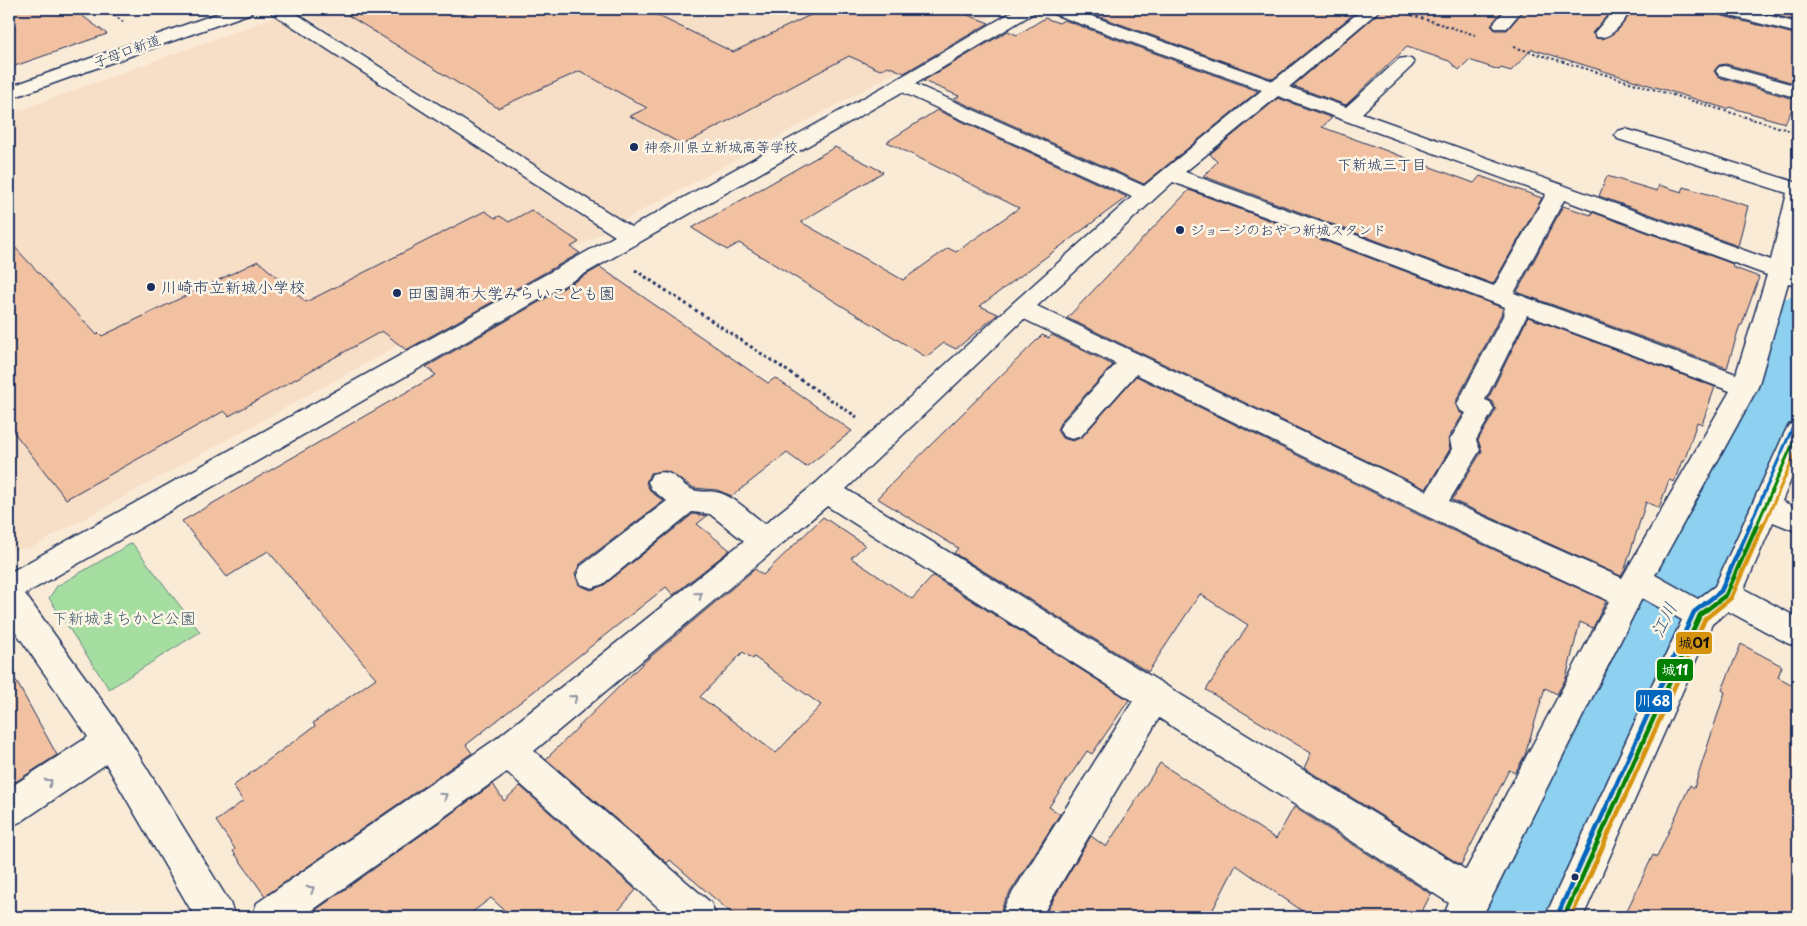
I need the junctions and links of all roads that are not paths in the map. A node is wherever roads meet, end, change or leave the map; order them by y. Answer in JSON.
{"nodes":[{"id":1,"x":244,"y":9,"type":"edge"},
{"id":2,"x":278,"y":9,"type":"edge"},
{"id":3,"x":1028,"y":9,"type":"edge"},
{"id":4,"x":1058,"y":9,"type":"edge"},
{"id":5,"x":1514,"y":9,"type":"edge"},
{"id":6,"x":1624,"y":9,"type":"edge"},
{"id":7,"x":1725,"y":9,"type":"edge"},
{"id":8,"x":1386,"y":10,"type":"edge"},
{"id":9,"x":1501,"y":24,"type":"dead end"},
{"id":10,"x":1798,"y":28,"type":"edge"},
{"id":11,"x":1603,"y":33,"type":"dead end"},
{"id":12,"x":1405,"y":63,"type":"dead end"},
{"id":13,"x":1725,"y":71,"type":"dead end"},
{"id":14,"x":901,"y":85,"type":"junction"},
{"id":15,"x":1278,"y":88,"type":"junction"},
{"id":16,"x":1798,"y":92,"type":"edge"},
{"id":17,"x":9,"y":93,"type":"edge"},
{"id":18,"x":1350,"y":114,"type":"junction"},
{"id":19,"x":1625,"y":135,"type":"dead end"},
{"id":20,"x":1170,"y":174,"type":"junction"},
{"id":21,"x":1558,"y":192,"type":"junction"},
{"id":22,"x":1798,"y":192,"type":"edge"},
{"id":23,"x":1146,"y":195,"type":"junction"},
{"id":24,"x":630,"y":236,"type":"junction"},
{"id":25,"x":1789,"y":274,"type":"edge"},
{"id":26,"x":1509,"y":299,"type":"junction"},
{"id":27,"x":1021,"y":308,"type":"junction"},
{"id":28,"x":1132,"y":362,"type":"junction"},
{"id":29,"x":1745,"y":387,"type":"junction"},
{"id":30,"x":1072,"y":429,"type":"dead end"},
{"id":31,"x":1798,"y":432,"type":"edge"},
{"id":32,"x":662,"y":482,"type":"dead end"},
{"id":33,"x":826,"y":492,"type":"junction"},
{"id":34,"x":687,"y":501,"type":"junction"},
{"id":35,"x":1432,"y":506,"type":"junction"},
{"id":36,"x":1764,"y":506,"type":"junction"},
{"id":37,"x":1798,"y":521,"type":"edge"},
{"id":38,"x":765,"y":541,"type":"junction"},
{"id":39,"x":592,"y":575,"type":"dead end"},
{"id":40,"x":1632,"y":587,"type":"junction"},
{"id":41,"x":9,"y":588,"type":"edge"},
{"id":42,"x":1726,"y":595,"type":"junction"},
{"id":43,"x":9,"y":597,"type":"edge"},
{"id":44,"x":1700,"y":615,"type":"junction"},
{"id":45,"x":1798,"y":632,"type":"edge"},
{"id":46,"x":1154,"y":696,"type":"junction"},
{"id":47,"x":111,"y":741,"type":"junction"},
{"id":48,"x":508,"y":751,"type":"junction"},
{"id":49,"x":9,"y":809,"type":"edge"},
{"id":50,"x":1467,"y":906,"type":"edge"},
{"id":51,"x":216,"y":917,"type":"edge"},
{"id":52,"x":271,"y":917,"type":"edge"},
{"id":53,"x":697,"y":917,"type":"edge"},
{"id":54,"x":1020,"y":917,"type":"edge"},
{"id":55,"x":1564,"y":917,"type":"edge"}],
"edges":[{"from":1,"to":17,"type":"street","name":"子母口新道"},
{"from":2,"to":24,"type":"street"},
{"from":3,"to":14,"type":"street"},
{"from":4,"to":15,"type":"street"},
{"from":5,"to":9,"type":"street"},
{"from":6,"to":11,"type":"street"},
{"from":7,"to":10,"type":"street"},
{"from":8,"to":15,"type":"street"},
{"from":12,"to":18,"type":"street"},
{"from":13,"to":16,"type":"street"},
{"from":14,"to":23,"type":"street"},
{"from":14,"to":24,"type":"street"},
{"from":15,"to":18,"type":"street"},
{"from":15,"to":20,"type":"street"},
{"from":18,"to":21,"type":"street"},
{"from":19,"to":22,"type":"street"},
{"from":20,"to":23,"type":"street"},
{"from":20,"to":26,"type":"street"},
{"from":21,"to":25,"type":"street"},
{"from":21,"to":26,"type":"street"},
{"from":22,"to":25,"type":"street"},
{"from":23,"to":27,"type":"street"},
{"from":24,"to":41,"type":"street"},
{"from":25,"to":29,"type":"street"},
{"from":26,"to":29,"type":"street"},
{"from":26,"to":35,"type":"street"},
{"from":27,"to":28,"type":"street"},
{"from":27,"to":33,"type":"street"},
{"from":28,"to":30,"type":"street"},
{"from":28,"to":35,"type":"street"},
{"from":29,"to":40,"type":"street"},
{"from":31,"to":36,"type":"street"},
{"from":32,"to":34,"type":"street"},
{"from":33,"to":38,"type":"street"},
{"from":33,"to":46,"type":"street"},
{"from":34,"to":38,"type":"street"},
{"from":34,"to":39,"type":"street"},
{"from":35,"to":40,"type":"street"},
{"from":36,"to":37,"type":"street"},
{"from":36,"to":42,"type":"street"},
{"from":48,"to":38,"type":"street","one_way":true},
{"from":40,"to":44,"type":"street"},
{"from":40,"to":50,"type":"street"},
{"from":42,"to":44,"type":"street"},
{"from":42,"to":45,"type":"street"},
{"from":43,"to":47,"type":"street"},
{"from":44,"to":55,"type":"street"},
{"from":46,"to":50,"type":"street"},
{"from":46,"to":54,"type":"street"},
{"from":49,"to":47,"type":"street","one_way":true},
{"from":47,"to":51,"type":"street"},
{"from":52,"to":48,"type":"street","one_way":true},
{"from":48,"to":53,"type":"street"}]}
